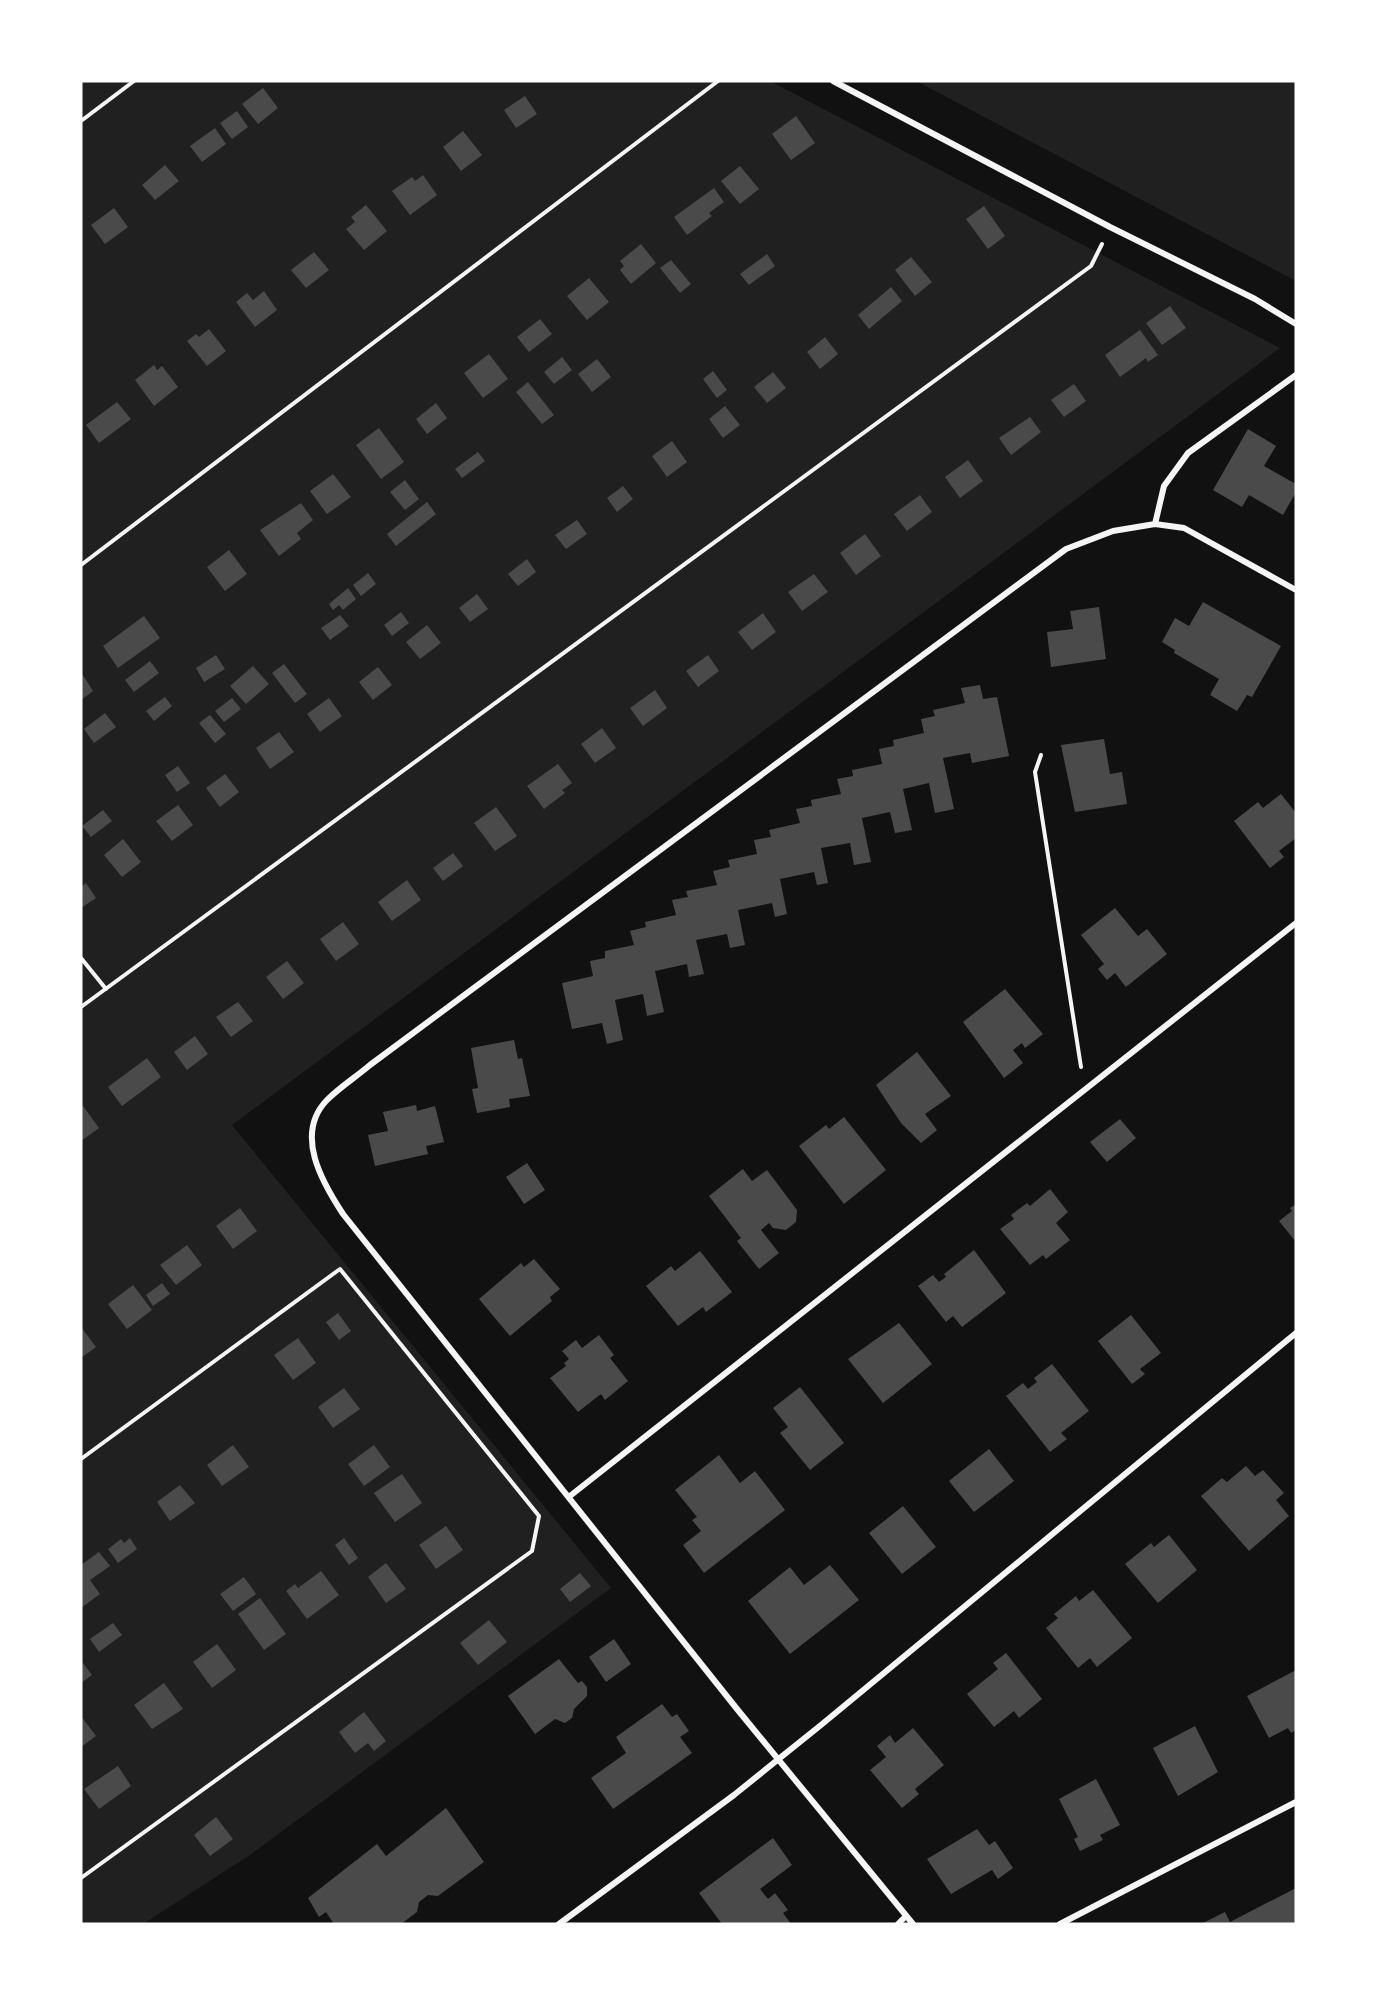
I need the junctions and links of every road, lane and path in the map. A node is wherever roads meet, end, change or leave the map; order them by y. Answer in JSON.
{"nodes":[{"id":1,"x":134,"y":81,"type":"edge"},
{"id":2,"x":718,"y":81,"type":"edge"},
{"id":3,"x":833,"y":81,"type":"edge"},
{"id":4,"x":81,"y":121,"type":"edge"},
{"id":5,"x":1110,"y":227,"type":"junction"},
{"id":6,"x":1296,"y":324,"type":"edge"},
{"id":7,"x":1296,"y":375,"type":"edge"},
{"id":8,"x":1155,"y":524,"type":"junction"},
{"id":9,"x":81,"y":565,"type":"edge"},
{"id":10,"x":1296,"y":590,"type":"edge"},
{"id":11,"x":1041,"y":755,"type":"dead end"},
{"id":12,"x":1296,"y":923,"type":"edge"},
{"id":13,"x":81,"y":958,"type":"edge"},
{"id":14,"x":106,"y":989,"type":"junction"},
{"id":15,"x":81,"y":1007,"type":"edge"},
{"id":16,"x":1085,"y":1089,"type":"junction"},
{"id":17,"x":1296,"y":1333,"type":"edge"},
{"id":18,"x":81,"y":1460,"type":"edge"},
{"id":19,"x":570,"y":1496,"type":"junction"},
{"id":20,"x":779,"y":1759,"type":"junction"},
{"id":21,"x":1296,"y":1802,"type":"edge"},
{"id":22,"x":81,"y":1878,"type":"edge"},
{"id":23,"x":905,"y":1917,"type":"junction"},
{"id":24,"x":559,"y":1924,"type":"edge"},
{"id":25,"x":898,"y":1924,"type":"edge"},
{"id":26,"x":913,"y":1924,"type":"edge"},
{"id":27,"x":1060,"y":1924,"type":"edge"}],
"edges":[{"from":1,"to":4,"type":"path"},
{"from":2,"to":9,"type":"path"},
{"from":3,"to":5,"type":"street"},
{"from":5,"to":6,"type":"street"},
{"from":5,"to":14,"type":"path"},
{"from":7,"to":8,"type":"street"},
{"from":8,"to":10,"type":"street"},
{"from":8,"to":19,"type":"street"},
{"from":11,"to":16,"type":"path"},
{"from":12,"to":16,"type":"street"},
{"from":13,"to":14,"type":"path"},
{"from":14,"to":15,"type":"path"},
{"from":16,"to":19,"type":"street"},
{"from":17,"to":20,"type":"street"},
{"from":18,"to":22,"type":"path"},
{"from":19,"to":20,"type":"street"},
{"from":20,"to":23,"type":"street"},
{"from":20,"to":24,"type":"street"},
{"from":21,"to":27,"type":"street"},
{"from":23,"to":25,"type":"street"},
{"from":23,"to":26,"type":"street"}]}
